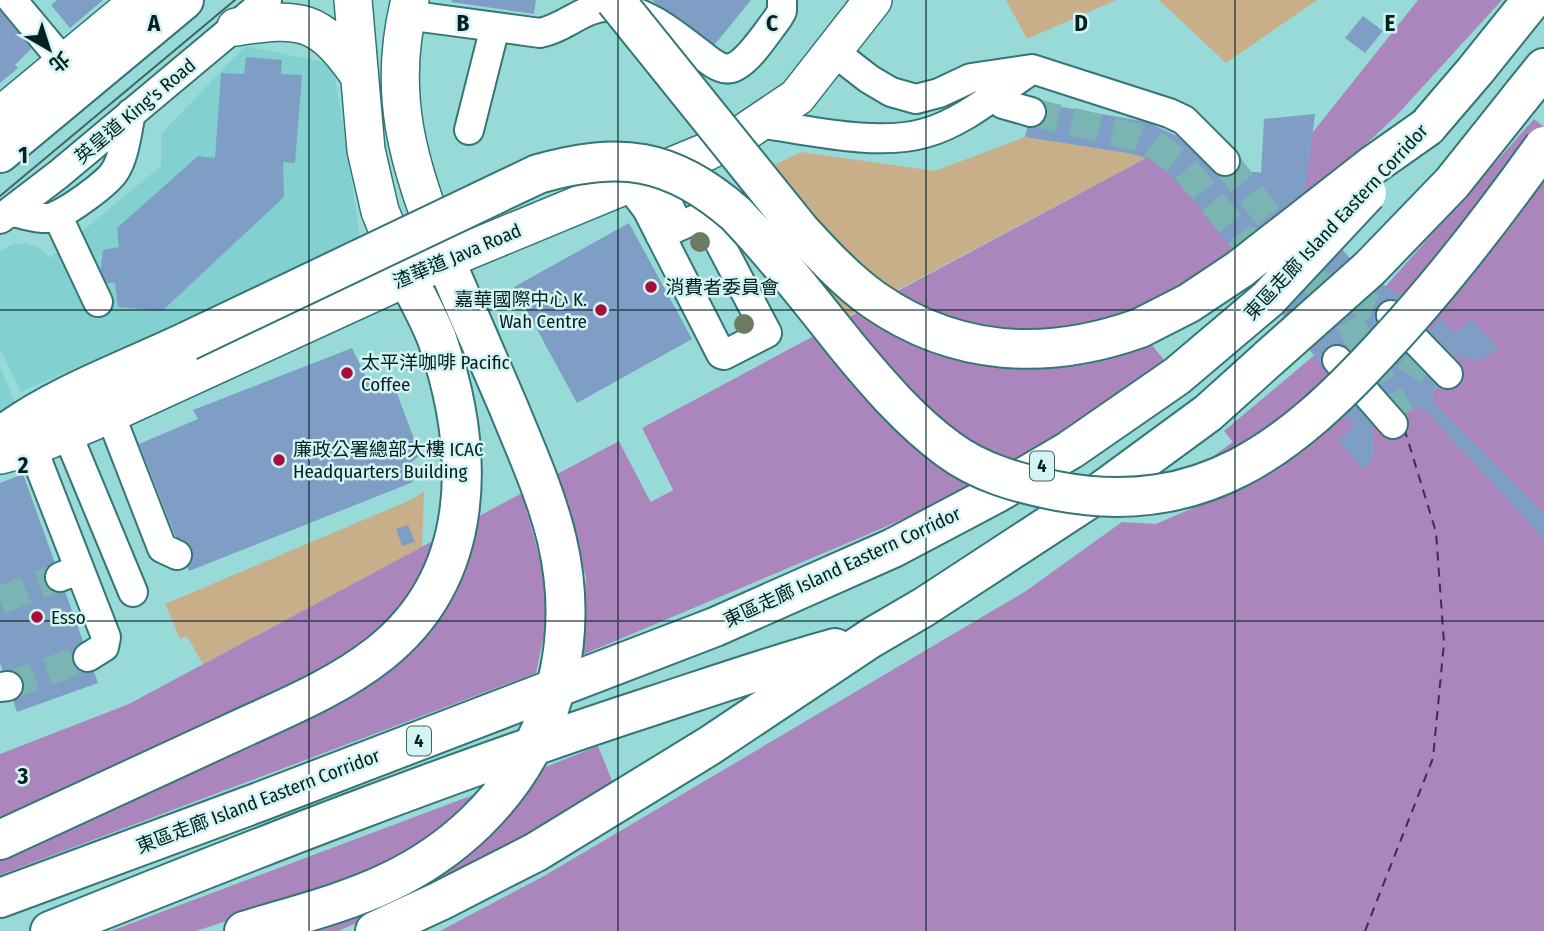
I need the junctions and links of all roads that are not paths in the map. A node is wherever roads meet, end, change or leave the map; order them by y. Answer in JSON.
{"nodes":[{"id":1,"x":12,"y":0,"type":"edge"},
{"id":2,"x":140,"y":0,"type":"edge"},
{"id":3,"x":184,"y":0,"type":"edge"},
{"id":4,"x":267,"y":0,"type":"edge"},
{"id":5,"x":354,"y":0,"type":"edge"},
{"id":6,"x":615,"y":0,"type":"edge"},
{"id":7,"x":782,"y":0,"type":"edge"},
{"id":8,"x":873,"y":0,"type":"edge"},
{"id":9,"x":1532,"y":0,"type":"edge"},
{"id":10,"x":408,"y":8,"type":"edge"},
{"id":11,"x":236,"y":27,"type":"junction"},
{"id":12,"x":495,"y":27,"type":"junction"},
{"id":13,"x":52,"y":48,"type":"dead end"},
{"id":14,"x":833,"y":51,"type":"junction"},
{"id":15,"x":1544,"y":68,"type":"edge"},
{"id":16,"x":358,"y":74,"type":"junction"},
{"id":17,"x":987,"y":94,"type":"junction"},
{"id":18,"x":1031,"y":112,"type":"tunnel mouth"},
{"id":19,"x":131,"y":113,"type":"junction"},
{"id":20,"x":0,"y":116,"type":"edge"},
{"id":21,"x":758,"y":124,"type":"junction"},
{"id":22,"x":1427,"y":127,"type":"junction"},
{"id":23,"x":469,"y":130,"type":"dead end"},
{"id":24,"x":1544,"y":146,"type":"edge"},
{"id":25,"x":0,"y":153,"type":"edge"},
{"id":26,"x":1226,"y":161,"type":"tunnel mouth"},
{"id":27,"x":644,"y":178,"type":"junction"},
{"id":28,"x":6,"y":215,"type":"edge"},
{"id":29,"x":57,"y":215,"type":"junction"},
{"id":30,"x":669,"y":231,"type":"junction"},
{"id":31,"x":446,"y":260,"type":"junction"},
{"id":32,"x":407,"y":277,"type":"junction"},
{"id":33,"x":98,"y":302,"type":"dead end"},
{"id":34,"x":1391,"y":315,"type":"tunnel mouth"},
{"id":35,"x":1337,"y":360,"type":"dead end"},
{"id":36,"x":1448,"y":374,"type":"dead end"},
{"id":37,"x":110,"y":414,"type":"junction"},
{"id":38,"x":1393,"y":424,"type":"dead end"},
{"id":39,"x":67,"y":433,"type":"junction"},
{"id":40,"x":11,"y":446,"type":"edge"},
{"id":41,"x":177,"y":555,"type":"dead end"},
{"id":42,"x":133,"y":592,"type":"dead end"},
{"id":43,"x":871,"y":638,"type":"junction"},
{"id":44,"x":88,"y":657,"type":"tunnel mouth"},
{"id":45,"x":0,"y":840,"type":"edge"},
{"id":46,"x":0,"y":898,"type":"edge"},
{"id":47,"x":50,"y":931,"type":"edge"},
{"id":48,"x":244,"y":931,"type":"edge"},
{"id":49,"x":375,"y":931,"type":"edge"}],
"edges":[{"from":1,"to":13,"type":"street"},
{"from":2,"to":20,"type":"main road"},
{"from":3,"to":25,"type":"highway"},
{"from":4,"to":11,"type":"street","name":"英皇道 King's Road"},
{"from":5,"to":16,"type":"main road"},
{"from":6,"to":22,"type":"highway","bridge":true},
{"from":7,"to":12,"type":"street"},
{"from":8,"to":14,"type":"main road","name":"渣華道 Java Road"},
{"from":9,"to":22,"type":"highway","name":"東區走廊 Island Eastern Corridor","number":"4"},
{"from":10,"to":12,"type":"street"},
{"from":10,"to":31,"type":"main road"},
{"from":11,"to":16,"type":"main road"},
{"from":11,"to":19,"type":"street","name":"英皇道 King's Road"},
{"from":12,"to":23,"type":"street"},
{"from":14,"to":17,"type":"street"},
{"from":14,"to":21,"type":"main road","name":"渣華道 Java Road"},
{"from":15,"to":43,"type":"highway","number":"4","bridge":true},
{"from":16,"to":32,"type":"main road"},
{"from":17,"to":18,"type":"street"},
{"from":17,"to":21,"type":"street"},
{"from":17,"to":26,"type":"street"},
{"from":19,"to":28,"type":"street","name":"英皇道 King's Road"},
{"from":19,"to":29,"type":"street"},
{"from":21,"to":27,"type":"main road","name":"渣華道 Java Road"},
{"from":22,"to":46,"type":"highway","name":"東區走廊 Island Eastern Corridor","number":"4","bridge":true},
{"from":24,"to":40,"type":"highway","bridge":true},
{"from":27,"to":30,"type":"street"},
{"from":27,"to":31,"type":"main road","name":"渣華道 Java Road"},
{"from":28,"to":29,"type":"street"},
{"from":29,"to":33,"type":"street"},
{"from":30,"to":30,"type":"street"},
{"from":31,"to":32,"type":"main road","name":"渣華道 Java Road"},
{"from":31,"to":48,"type":"highway"},
{"from":32,"to":37,"type":"main road","name":"渣華道 Java Road"},
{"from":32,"to":45,"type":"highway"},
{"from":34,"to":36,"type":"street"},
{"from":35,"to":38,"type":"street"},
{"from":37,"to":39,"type":"main road","name":"渣華道 Java Road"},
{"from":37,"to":41,"type":"street"},
{"from":39,"to":40,"type":"main road","name":"渣華道 Java Road"},
{"from":39,"to":42,"type":"street"},
{"from":40,"to":44,"type":"street"},
{"from":43,"to":47,"type":"highway","number":"4"},
{"from":43,"to":49,"type":"highway","number":"4"}]}
